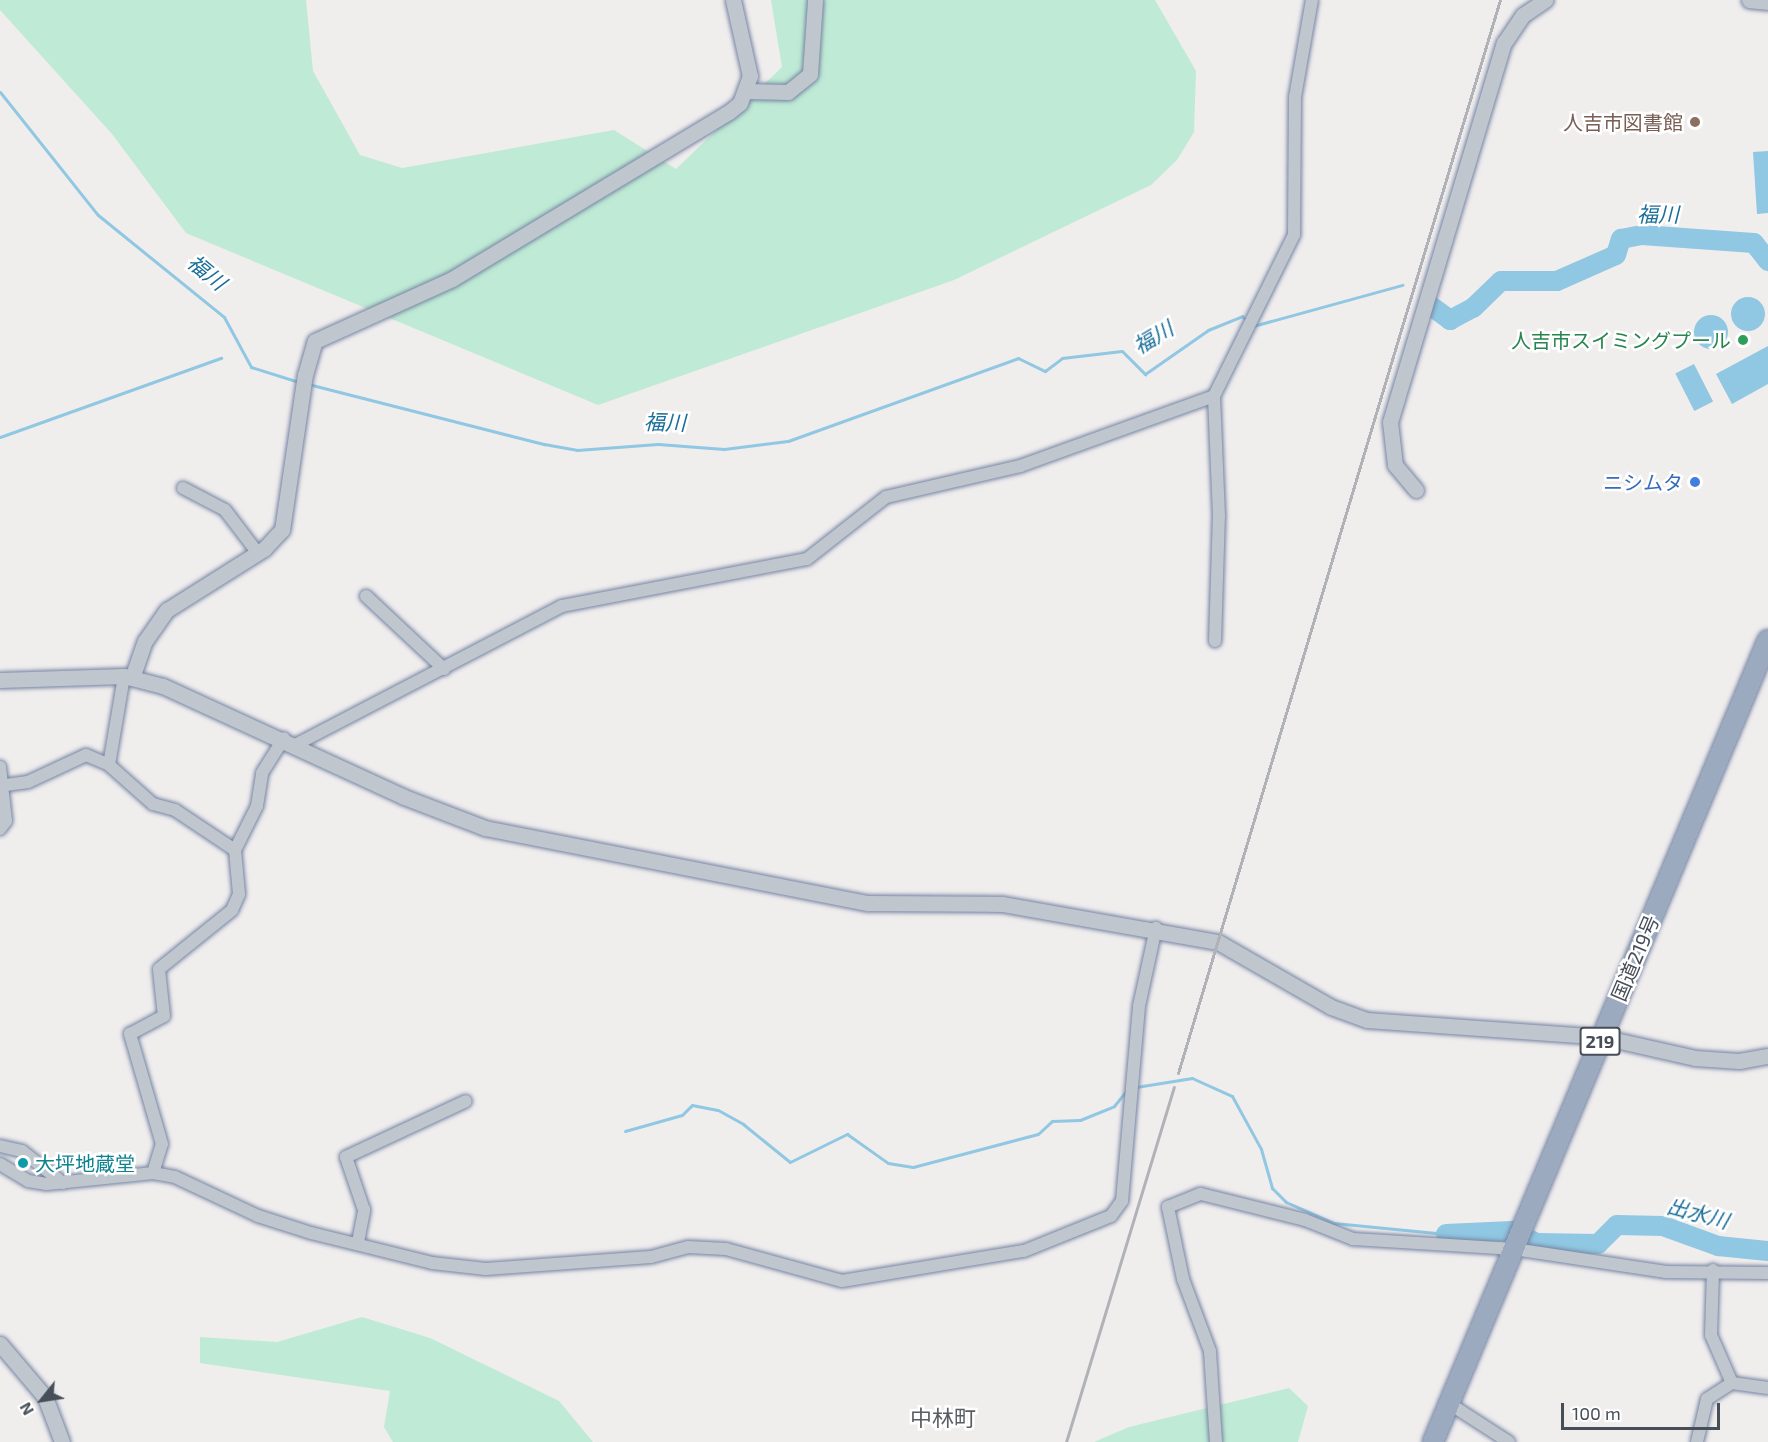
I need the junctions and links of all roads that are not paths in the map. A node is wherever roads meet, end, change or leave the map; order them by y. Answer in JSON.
{"nodes":[{"id":1,"x":733,"y":0,"type":"edge"},
{"id":2,"x":815,"y":0,"type":"edge"},
{"id":3,"x":1311,"y":0,"type":"edge"},
{"id":4,"x":1545,"y":0,"type":"edge"},
{"id":5,"x":1749,"y":0,"type":"edge"},
{"id":6,"x":1768,"y":2,"type":"edge"},
{"id":7,"x":746,"y":91,"type":"junction"},
{"id":8,"x":1214,"y":396,"type":"junction"},
{"id":9,"x":183,"y":488,"type":"dead end"},
{"id":10,"x":1416,"y":490,"type":"dead end"},
{"id":11,"x":257,"y":552,"type":"junction"},
{"id":12,"x":366,"y":596,"type":"dead end"},
{"id":13,"x":1215,"y":640,"type":"dead end"},
{"id":14,"x":1768,"y":640,"type":"edge"},
{"id":15,"x":444,"y":669,"type":"junction"},
{"id":16,"x":128,"y":677,"type":"junction"},
{"id":17,"x":0,"y":680,"type":"edge"},
{"id":18,"x":291,"y":741,"type":"junction"},
{"id":19,"x":109,"y":765,"type":"junction"},
{"id":20,"x":0,"y":767,"type":"edge"},
{"id":21,"x":6,"y":785,"type":"junction"},
{"id":22,"x":0,"y":829,"type":"edge"},
{"id":23,"x":235,"y":850,"type":"junction"},
{"id":24,"x":1156,"y":928,"type":"junction"},
{"id":25,"x":1602,"y":1037,"type":"junction"},
{"id":26,"x":1768,"y":1056,"type":"edge"},
{"id":27,"x":466,"y":1101,"type":"dead end"},
{"id":28,"x":0,"y":1146,"type":"edge"},
{"id":29,"x":0,"y":1164,"type":"edge"},
{"id":30,"x":153,"y":1173,"type":"junction"},
{"id":31,"x":63,"y":1183,"type":"junction"},
{"id":32,"x":358,"y":1242,"type":"junction"},
{"id":33,"x":1514,"y":1249,"type":"junction"},
{"id":34,"x":1713,"y":1270,"type":"junction"},
{"id":35,"x":1768,"y":1272,"type":"edge"},
{"id":36,"x":0,"y":1344,"type":"edge"},
{"id":37,"x":1732,"y":1383,"type":"junction"},
{"id":38,"x":1768,"y":1388,"type":"edge"},
{"id":39,"x":1450,"y":1404,"type":"junction"},
{"id":40,"x":62,"y":1442,"type":"edge"},
{"id":41,"x":1216,"y":1442,"type":"edge"},
{"id":42,"x":1433,"y":1442,"type":"edge"},
{"id":43,"x":1509,"y":1442,"type":"edge"},
{"id":44,"x":1697,"y":1442,"type":"edge"}],
"edges":[{"from":1,"to":7,"type":"street"},
{"from":2,"to":7,"type":"street"},
{"from":3,"to":8,"type":"street"},
{"from":4,"to":10,"type":"street"},
{"from":5,"to":6,"type":"street"},
{"from":7,"to":11,"type":"street"},
{"from":8,"to":13,"type":"street"},
{"from":8,"to":15,"type":"street"},
{"from":9,"to":11,"type":"street"},
{"from":11,"to":16,"type":"street"},
{"from":12,"to":15,"type":"street"},
{"from":14,"to":25,"type":"highway","name":"国道219号","number":"219"},
{"from":15,"to":18,"type":"street"},
{"from":16,"to":17,"type":"street"},
{"from":16,"to":18,"type":"street"},
{"from":16,"to":19,"type":"street"},
{"from":18,"to":23,"type":"street"},
{"from":18,"to":24,"type":"street"},
{"from":19,"to":21,"type":"street"},
{"from":19,"to":23,"type":"street"},
{"from":20,"to":21,"type":"street"},
{"from":21,"to":22,"type":"street"},
{"from":23,"to":30,"type":"street"},
{"from":24,"to":25,"type":"street"},
{"from":24,"to":32,"type":"street"},
{"from":25,"to":26,"type":"street"},
{"from":25,"to":33,"type":"highway","name":"国道219号","number":"219"},
{"from":27,"to":32,"type":"street"},
{"from":28,"to":31,"type":"street"},
{"from":29,"to":31,"type":"street"},
{"from":30,"to":31,"type":"street"},
{"from":30,"to":32,"type":"street"},
{"from":33,"to":34,"type":"street"},
{"from":33,"to":39,"type":"highway","name":"国道219号","number":"219"},
{"from":33,"to":41,"type":"street"},
{"from":34,"to":35,"type":"street"},
{"from":34,"to":37,"type":"street"},
{"from":36,"to":40,"type":"street"},
{"from":37,"to":38,"type":"street"},
{"from":37,"to":44,"type":"street"},
{"from":39,"to":42,"type":"highway","name":"国道219号","number":"219"},
{"from":39,"to":43,"type":"street"}]}
